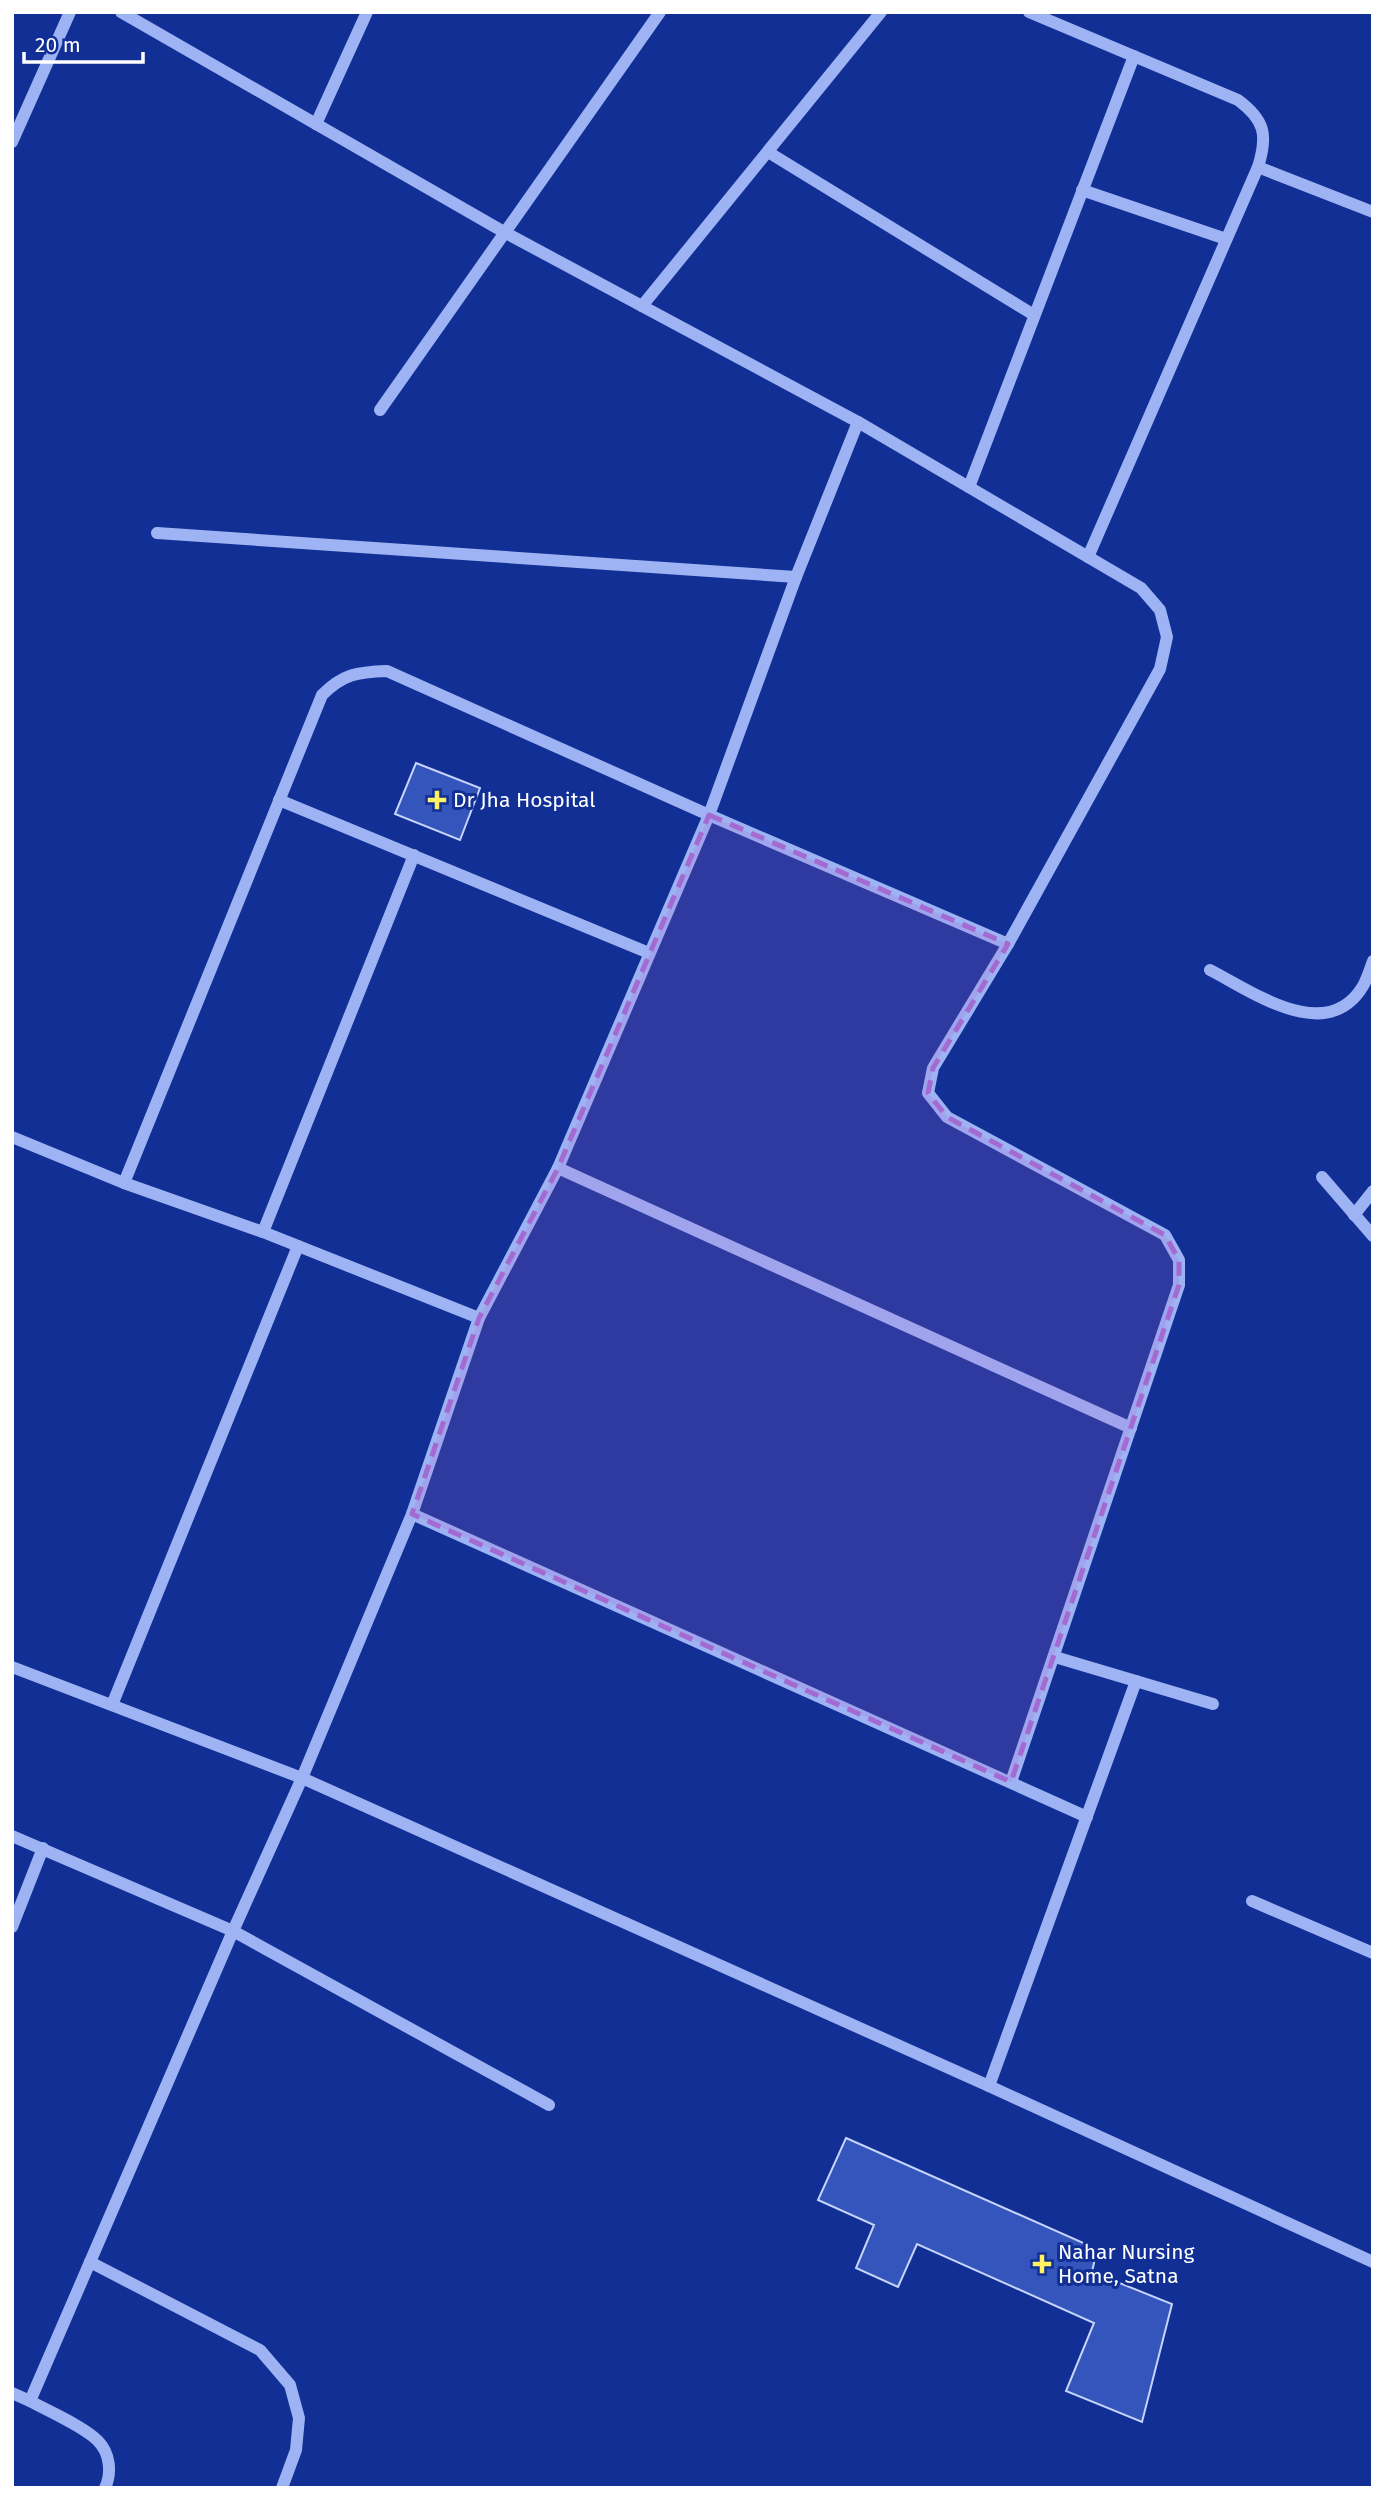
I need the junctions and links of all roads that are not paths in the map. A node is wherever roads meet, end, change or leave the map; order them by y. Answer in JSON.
{"nodes":[{"id":1,"x":70,"y":12,"type":"edge"},
{"id":2,"x":121,"y":12,"type":"edge"},
{"id":3,"x":367,"y":12,"type":"edge"},
{"id":4,"x":660,"y":12,"type":"edge"},
{"id":5,"x":881,"y":12,"type":"edge"},
{"id":6,"x":1029,"y":12,"type":"edge"},
{"id":7,"x":1134,"y":56,"type":"junction"},
{"id":8,"x":316,"y":124,"type":"junction"},
{"id":9,"x":12,"y":142,"type":"edge"},
{"id":10,"x":768,"y":152,"type":"junction"},
{"id":11,"x":1258,"y":167,"type":"junction"},
{"id":12,"x":1082,"y":190,"type":"junction"},
{"id":13,"x":1373,"y":212,"type":"edge"},
{"id":14,"x":504,"y":232,"type":"junction"},
{"id":15,"x":1226,"y":239,"type":"junction"},
{"id":16,"x":642,"y":306,"type":"junction"},
{"id":17,"x":1034,"y":316,"type":"junction"},
{"id":18,"x":380,"y":410,"type":"dead end"},
{"id":19,"x":858,"y":422,"type":"junction"},
{"id":20,"x":969,"y":487,"type":"junction"},
{"id":21,"x":156,"y":533,"type":"dead end"},
{"id":22,"x":1088,"y":557,"type":"junction"},
{"id":23,"x":796,"y":578,"type":"junction"},
{"id":24,"x":279,"y":800,"type":"junction"},
{"id":25,"x":709,"y":815,"type":"junction"},
{"id":26,"x":414,"y":855,"type":"junction"},
{"id":27,"x":1008,"y":944,"type":"junction"},
{"id":28,"x":649,"y":953,"type":"junction"},
{"id":29,"x":1373,"y":961,"type":"edge"},
{"id":30,"x":1210,"y":970,"type":"dead end"},
{"id":31,"x":12,"y":1138,"type":"edge"},
{"id":32,"x":558,"y":1168,"type":"junction"},
{"id":33,"x":1322,"y":1177,"type":"dead end"},
{"id":34,"x":124,"y":1183,"type":"junction"},
{"id":35,"x":1373,"y":1191,"type":"edge"},
{"id":36,"x":1354,"y":1215,"type":"junction"},
{"id":37,"x":263,"y":1232,"type":"junction"},
{"id":38,"x":1373,"y":1236,"type":"edge"},
{"id":39,"x":298,"y":1247,"type":"junction"},
{"id":40,"x":479,"y":1318,"type":"junction"},
{"id":41,"x":1131,"y":1428,"type":"junction"},
{"id":42,"x":412,"y":1514,"type":"junction"},
{"id":43,"x":1055,"y":1657,"type":"junction"},
{"id":44,"x":12,"y":1667,"type":"edge"},
{"id":45,"x":1136,"y":1681,"type":"junction"},
{"id":46,"x":1213,"y":1704,"type":"dead end"},
{"id":47,"x":112,"y":1705,"type":"junction"},
{"id":48,"x":302,"y":1777,"type":"junction"},
{"id":49,"x":1011,"y":1782,"type":"junction"},
{"id":50,"x":1087,"y":1817,"type":"junction"},
{"id":51,"x":12,"y":1836,"type":"edge"},
{"id":52,"x":43,"y":1848,"type":"junction"},
{"id":53,"x":1252,"y":1901,"type":"dead end"},
{"id":54,"x":12,"y":1927,"type":"edge"},
{"id":55,"x":233,"y":1931,"type":"junction"},
{"id":56,"x":1373,"y":1953,"type":"edge"},
{"id":57,"x":989,"y":2086,"type":"junction"},
{"id":58,"x":549,"y":2105,"type":"dead end"},
{"id":59,"x":90,"y":2262,"type":"junction"},
{"id":60,"x":1373,"y":2262,"type":"edge"},
{"id":61,"x":12,"y":2393,"type":"edge"},
{"id":62,"x":30,"y":2401,"type":"junction"},
{"id":63,"x":104,"y":2488,"type":"edge"},
{"id":64,"x":282,"y":2488,"type":"edge"}],
"edges":[{"from":1,"to":9,"type":"street"},
{"from":2,"to":8,"type":"street"},
{"from":3,"to":8,"type":"street"},
{"from":4,"to":14,"type":"street"},
{"from":5,"to":10,"type":"street"},
{"from":6,"to":7,"type":"street"},
{"from":7,"to":11,"type":"street"},
{"from":7,"to":12,"type":"street"},
{"from":8,"to":14,"type":"street"},
{"from":10,"to":16,"type":"street"},
{"from":10,"to":17,"type":"street"},
{"from":11,"to":13,"type":"street"},
{"from":11,"to":15,"type":"street"},
{"from":12,"to":15,"type":"street"},
{"from":12,"to":17,"type":"street"},
{"from":14,"to":16,"type":"street"},
{"from":14,"to":18,"type":"street"},
{"from":15,"to":22,"type":"street"},
{"from":16,"to":19,"type":"street"},
{"from":17,"to":20,"type":"street"},
{"from":19,"to":20,"type":"street"},
{"from":19,"to":23,"type":"street"},
{"from":20,"to":22,"type":"street"},
{"from":21,"to":23,"type":"street"},
{"from":22,"to":27,"type":"street"},
{"from":23,"to":25,"type":"street"},
{"from":24,"to":25,"type":"street"},
{"from":24,"to":26,"type":"street"},
{"from":24,"to":34,"type":"street"},
{"from":25,"to":27,"type":"street"},
{"from":25,"to":28,"type":"street"},
{"from":26,"to":28,"type":"street"},
{"from":26,"to":37,"type":"street"},
{"from":27,"to":41,"type":"street"},
{"from":28,"to":32,"type":"street"},
{"from":29,"to":30,"type":"street"},
{"from":31,"to":34,"type":"street"},
{"from":32,"to":40,"type":"street"},
{"from":32,"to":41,"type":"street"},
{"from":33,"to":36,"type":"street"},
{"from":34,"to":37,"type":"street"},
{"from":35,"to":36,"type":"street"},
{"from":36,"to":38,"type":"street"},
{"from":37,"to":39,"type":"street"},
{"from":39,"to":40,"type":"street"},
{"from":39,"to":47,"type":"street"},
{"from":40,"to":42,"type":"street"},
{"from":41,"to":43,"type":"street"},
{"from":42,"to":48,"type":"street"},
{"from":42,"to":49,"type":"street"},
{"from":43,"to":45,"type":"street"},
{"from":43,"to":49,"type":"street"},
{"from":44,"to":47,"type":"street"},
{"from":45,"to":46,"type":"street"},
{"from":45,"to":50,"type":"street"},
{"from":47,"to":48,"type":"street"},
{"from":48,"to":55,"type":"street"},
{"from":48,"to":57,"type":"street"},
{"from":49,"to":50,"type":"street"},
{"from":50,"to":57,"type":"street"},
{"from":51,"to":52,"type":"street"},
{"from":52,"to":54,"type":"street"},
{"from":52,"to":55,"type":"street"},
{"from":53,"to":56,"type":"street"},
{"from":55,"to":58,"type":"street"},
{"from":55,"to":59,"type":"street"},
{"from":57,"to":60,"type":"street"},
{"from":59,"to":62,"type":"street"},
{"from":59,"to":64,"type":"street"},
{"from":61,"to":62,"type":"street"},
{"from":62,"to":63,"type":"street"}]}
